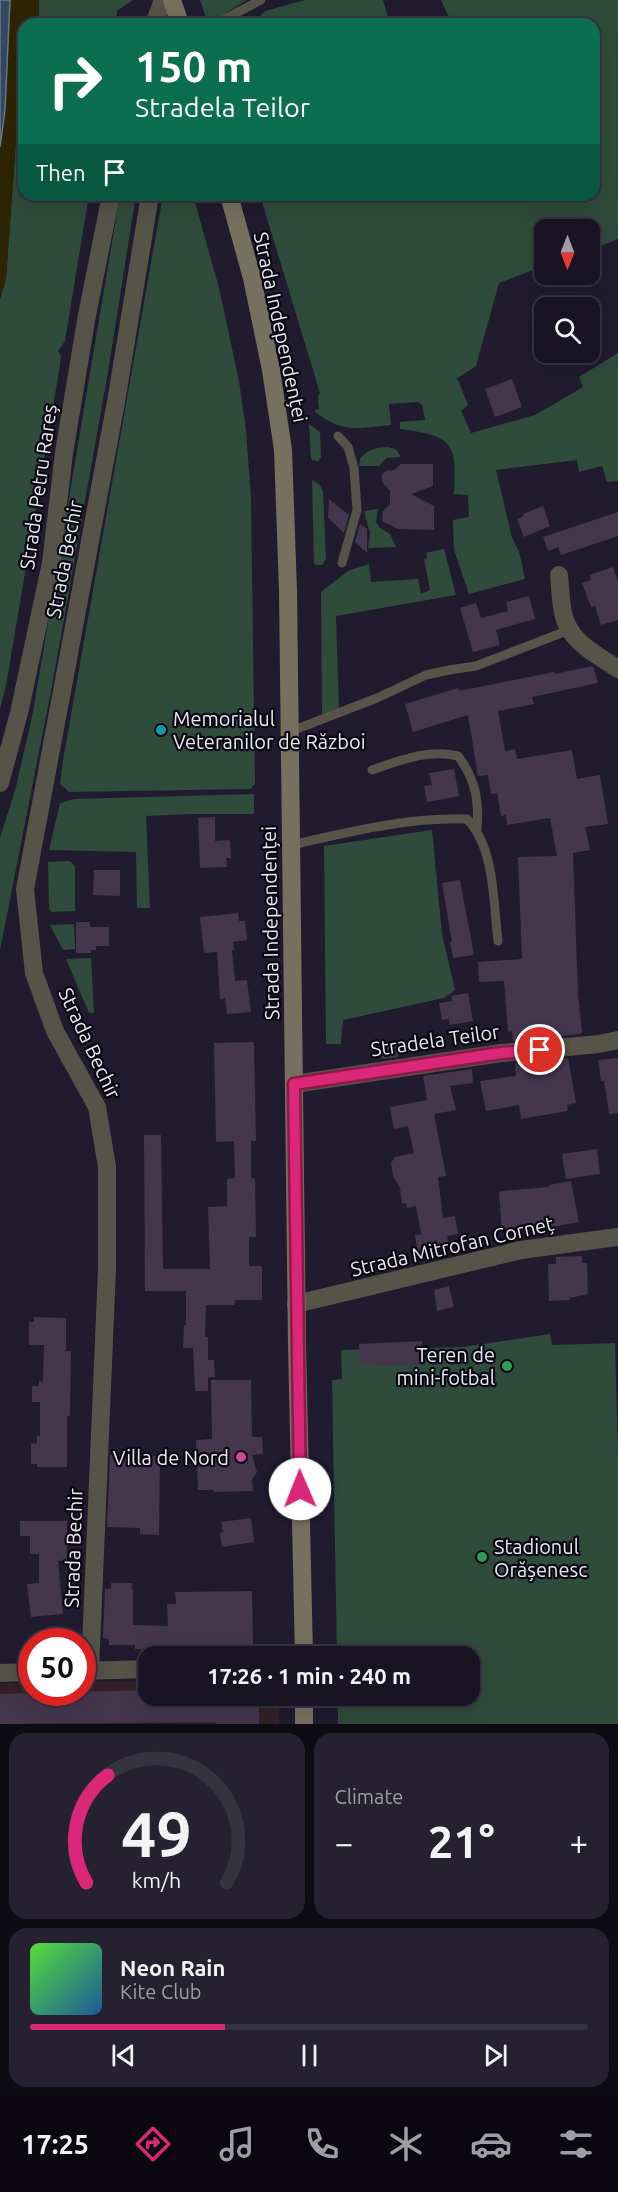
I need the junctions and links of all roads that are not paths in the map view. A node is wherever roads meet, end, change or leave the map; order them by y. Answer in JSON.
{"nodes":[{"id":1,"x":163,"y":0,"type":"edge"},
{"id":2,"x":172,"y":0,"type":"edge"},
{"id":3,"x":261,"y":0,"type":"edge"},
{"id":4,"x":156,"y":18,"type":"edge"},
{"id":5,"x":178,"y":18,"type":"edge"},
{"id":6,"x":226,"y":18,"type":"edge"},
{"id":7,"x":110,"y":201,"type":"edge"},
{"id":8,"x":149,"y":201,"type":"edge"},
{"id":9,"x":231,"y":201,"type":"edge"},
{"id":10,"x":338,"y":436,"type":"dead end"},
{"id":11,"x":342,"y":563,"type":"dead end"},
{"id":12,"x":559,"y":574,"type":"dead end"},
{"id":13,"x":569,"y":630,"type":"junction"},
{"id":14,"x":618,"y":669,"type":"edge"},
{"id":15,"x":289,"y":732,"type":"junction"},
{"id":16,"x":372,"y":770,"type":"dead end"},
{"id":17,"x":0,"y":783,"type":"edge"},
{"id":18,"x":477,"y":829,"type":"junction"},
{"id":19,"x":291,"y":845,"type":"junction"},
{"id":20,"x":498,"y":941,"type":"dead end"},
{"id":21,"x":618,"y":1040,"type":"edge"},
{"id":22,"x":294,"y":1084,"type":"junction"},
{"id":23,"x":618,"y":1237,"type":"edge"},
{"id":24,"x":296,"y":1304,"type":"junction"},
{"id":25,"x":88,"y":1628,"type":"edge"},
{"id":26,"x":304,"y":1646,"type":"edge"},
{"id":27,"x":138,"y":1669,"type":"edge"},
{"id":28,"x":96,"y":1670,"type":"edge"},
{"id":29,"x":18,"y":1672,"type":"edge"},
{"id":30,"x":0,"y":1673,"type":"edge"},
{"id":31,"x":304,"y":1706,"type":"edge"},
{"id":32,"x":304,"y":1724,"type":"edge"}],
"edges":[{"from":1,"to":4,"type":"street"},
{"from":2,"to":5,"type":"main road"},
{"from":3,"to":6,"type":"lane"},
{"from":7,"to":17,"type":"street","name":"Strada Petru Rareș"},
{"from":8,"to":25,"type":"street","name":"Strada Bechir"},
{"from":9,"to":15,"type":"main road","name":"Strada Independenței"},
{"from":10,"to":11,"type":"lane"},
{"from":12,"to":13,"type":"street"},
{"from":13,"to":14,"type":"street"},
{"from":13,"to":15,"type":"lane"},
{"from":15,"to":19,"type":"main road","name":"Strada Independenței"},
{"from":16,"to":18,"type":"lane"},
{"from":18,"to":19,"type":"lane"},
{"from":18,"to":20,"type":"lane"},
{"from":19,"to":22,"type":"main road","name":"Strada Independenței"},
{"from":21,"to":22,"type":"street","name":"Stradela Teilor"},
{"from":22,"to":24,"type":"main road","name":"Strada Independenței"},
{"from":23,"to":24,"type":"street","name":"Strada Mitrofan Corneț"},
{"from":24,"to":26,"type":"main road","name":"Strada Independenței"},
{"from":27,"to":28,"type":"street"},
{"from":29,"to":30,"type":"street"},
{"from":31,"to":32,"type":"main road"}]}
